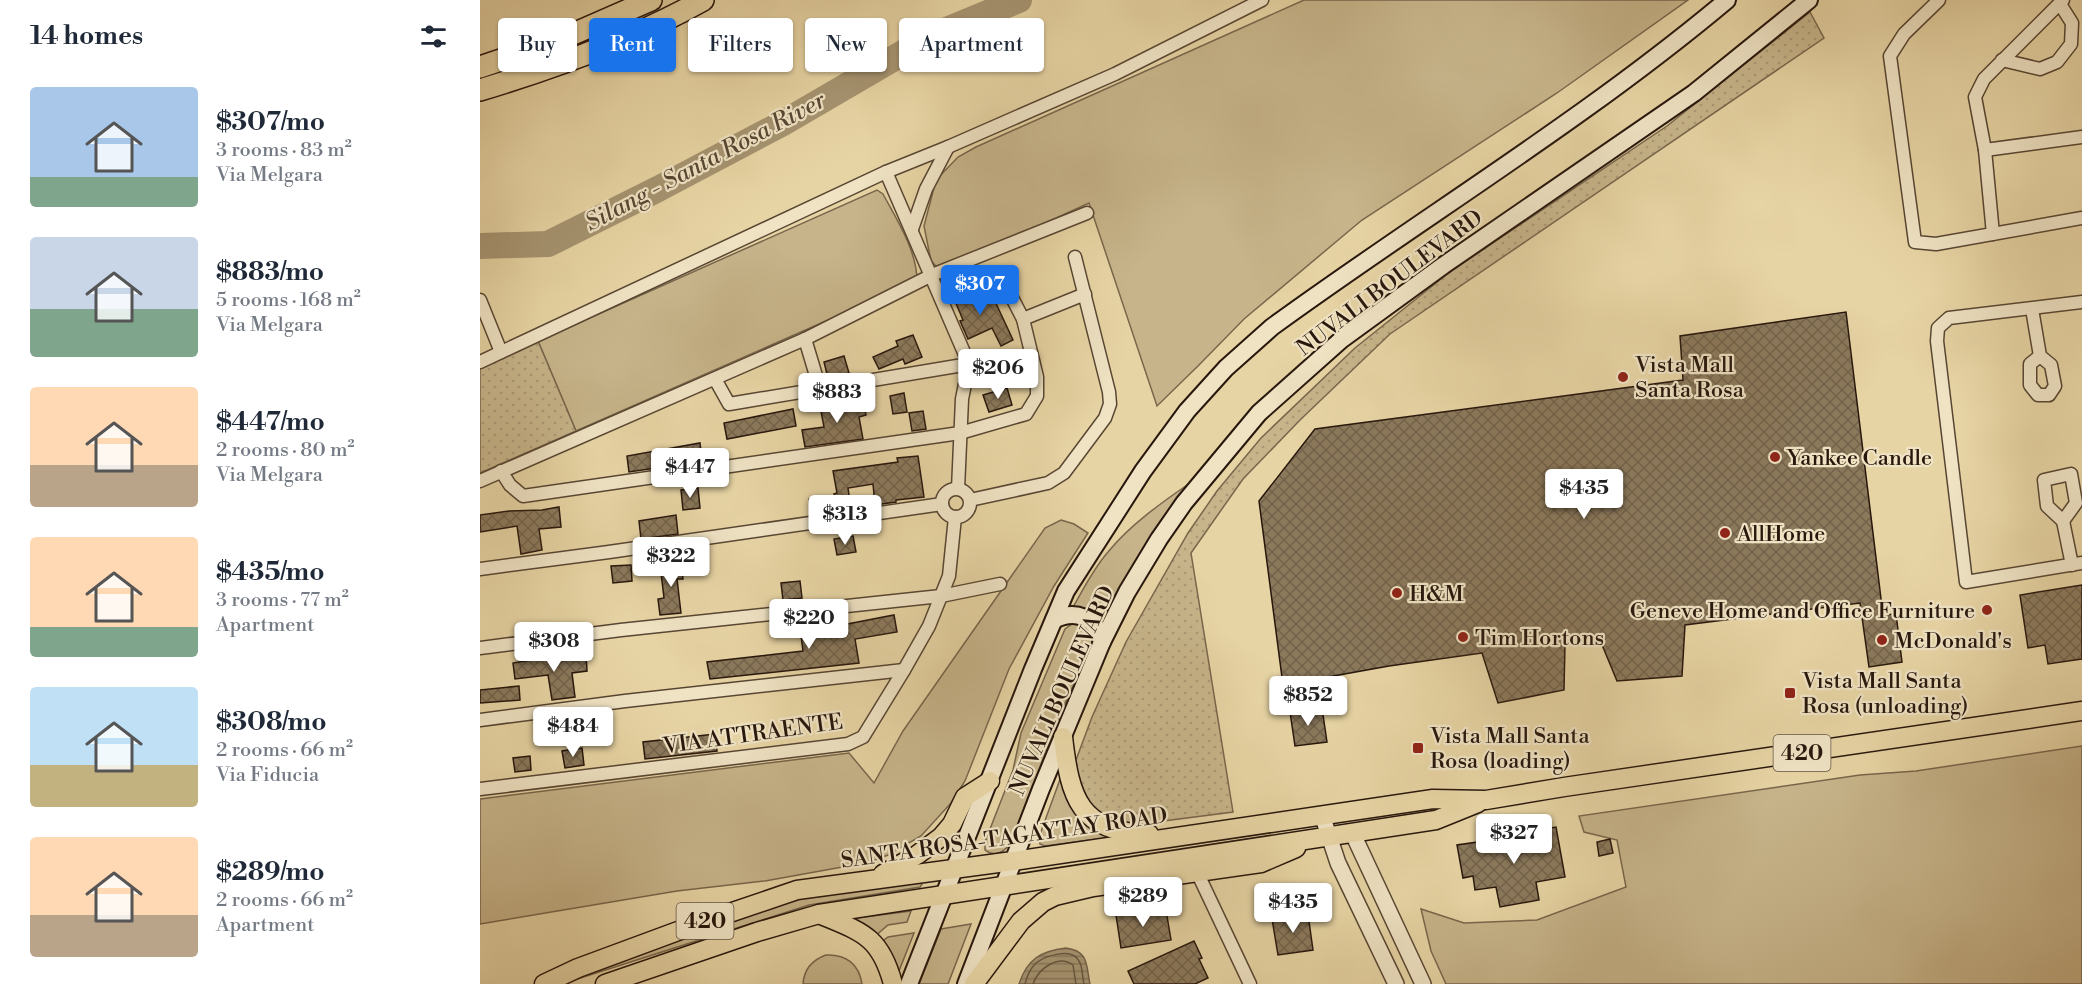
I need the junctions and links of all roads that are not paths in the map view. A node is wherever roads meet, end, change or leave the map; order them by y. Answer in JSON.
{"nodes":[{"id":1,"x":651,"y":0,"type":"edge"},
{"id":2,"x":703,"y":0,"type":"edge"},
{"id":3,"x":1262,"y":0,"type":"edge"},
{"id":4,"x":1727,"y":0,"type":"edge"},
{"id":5,"x":1809,"y":0,"type":"edge"},
{"id":6,"x":1939,"y":0,"type":"edge"},
{"id":7,"x":2061,"y":2,"type":"edge"},
{"id":8,"x":2002,"y":60,"type":"junction"},
{"id":9,"x":480,"y":67,"type":"edge"},
{"id":10,"x":480,"y":90,"type":"edge"},
{"id":11,"x":2082,"y":136,"type":"edge"},
{"id":12,"x":948,"y":147,"type":"junction"},
{"id":13,"x":1984,"y":150,"type":"junction"},
{"id":14,"x":886,"y":172,"type":"junction"},
{"id":15,"x":1087,"y":213,"type":"dead end"},
{"id":16,"x":2082,"y":218,"type":"edge"},
{"id":17,"x":912,"y":229,"type":"junction"},
{"id":18,"x":1993,"y":234,"type":"junction"},
{"id":19,"x":1075,"y":257,"type":"dead end"},
{"id":20,"x":932,"y":275,"type":"junction"},
{"id":21,"x":1007,"y":288,"type":"dead end"},
{"id":22,"x":1085,"y":294,"type":"junction"},
{"id":23,"x":480,"y":300,"type":"edge"},
{"id":24,"x":2082,"y":302,"type":"edge"},
{"id":25,"x":2032,"y":309,"type":"junction"},
{"id":26,"x":1023,"y":319,"type":"junction"},
{"id":27,"x":805,"y":339,"type":"junction"},
{"id":28,"x":501,"y":352,"type":"junction"},
{"id":29,"x":2040,"y":356,"type":"dead end"},
{"id":30,"x":480,"y":362,"type":"edge"},
{"id":31,"x":969,"y":364,"type":"junction"},
{"id":32,"x":715,"y":379,"type":"junction"},
{"id":33,"x":820,"y":389,"type":"junction"},
{"id":34,"x":960,"y":433,"type":"junction"},
{"id":35,"x":501,"y":471,"type":"junction"},
{"id":36,"x":480,"y":481,"type":"edge"},
{"id":37,"x":958,"y":489,"type":"junction"},
{"id":38,"x":970,"y":500,"type":"junction"},
{"id":39,"x":942,"y":504,"type":"junction"},
{"id":40,"x":955,"y":517,"type":"junction"},
{"id":41,"x":2063,"y":521,"type":"dead end"},
{"id":42,"x":2077,"y":564,"type":"edge"},
{"id":43,"x":480,"y":569,"type":"edge"},
{"id":44,"x":1000,"y":584,"type":"dead end"},
{"id":45,"x":941,"y":596,"type":"junction"},
{"id":46,"x":1054,"y":620,"type":"junction"},
{"id":47,"x":1101,"y":642,"type":"junction"},
{"id":48,"x":480,"y":648,"type":"edge"},
{"id":49,"x":904,"y":670,"type":"junction"},
{"id":50,"x":2082,"y":711,"type":"edge"},
{"id":51,"x":480,"y":720,"type":"edge"},
{"id":52,"x":1063,"y":737,"type":"junction"},
{"id":53,"x":990,"y":781,"type":"junction"},
{"id":54,"x":480,"y":789,"type":"edge"},
{"id":55,"x":1486,"y":800,"type":"junction"},
{"id":56,"x":1322,"y":815,"type":"junction"},
{"id":57,"x":1352,"y":832,"type":"junction"},
{"id":58,"x":1193,"y":835,"type":"junction"},
{"id":59,"x":1328,"y":836,"type":"junction"},
{"id":60,"x":1013,"y":861,"type":"junction"},
{"id":61,"x":955,"y":869,"type":"junction"},
{"id":62,"x":1105,"y":870,"type":"junction"},
{"id":63,"x":1197,"y":872,"type":"junction"},
{"id":64,"x":872,"y":879,"type":"junction"},
{"id":65,"x":1152,"y":879,"type":"junction"},
{"id":66,"x":1004,"y":885,"type":"junction"},
{"id":67,"x":946,"y":894,"type":"junction"},
{"id":68,"x":819,"y":914,"type":"junction"},
{"id":69,"x":544,"y":984,"type":"edge"},
{"id":70,"x":605,"y":984,"type":"edge"},
{"id":71,"x":893,"y":984,"type":"edge"},
{"id":72,"x":909,"y":984,"type":"edge"},
{"id":73,"x":966,"y":984,"type":"edge"},
{"id":74,"x":974,"y":984,"type":"edge"},
{"id":75,"x":1250,"y":984,"type":"edge"},
{"id":76,"x":1396,"y":984,"type":"edge"},
{"id":77,"x":1423,"y":984,"type":"edge"}],
"edges":[{"from":1,"to":9,"type":"highway"},
{"from":2,"to":10,"type":"highway"},
{"from":3,"to":12,"type":"street"},
{"from":4,"to":46,"type":"main road","name":"NUVALI BOULEVARD"},
{"from":5,"to":47,"type":"main road","name":"NUVALI BOULEVARD"},
{"from":6,"to":18,"type":"street"},
{"from":7,"to":8,"type":"street"},
{"from":7,"to":8,"type":"street"},
{"from":8,"to":13,"type":"street"},
{"from":11,"to":13,"type":"street"},
{"from":12,"to":14,"type":"street"},
{"from":12,"to":17,"type":"street"},
{"from":13,"to":18,"type":"street"},
{"from":14,"to":17,"type":"street"},
{"from":14,"to":28,"type":"street"},
{"from":15,"to":20,"type":"street"},
{"from":16,"to":18,"type":"street"},
{"from":17,"to":20,"type":"street"},
{"from":19,"to":22,"type":"street"},
{"from":20,"to":27,"type":"street"},
{"from":20,"to":31,"type":"street"},
{"from":21,"to":26,"type":"street"},
{"from":22,"to":26,"type":"street"},
{"from":22,"to":38,"type":"street"},
{"from":23,"to":28,"type":"street"},
{"from":24,"to":25,"type":"street"},
{"from":25,"to":29,"type":"street"},
{"from":25,"to":42,"type":"street"},
{"from":26,"to":34,"type":"street"},
{"from":27,"to":32,"type":"street"},
{"from":27,"to":33,"type":"street"},
{"from":28,"to":30,"type":"street"},
{"from":31,"to":33,"type":"street"},
{"from":31,"to":34,"type":"street"},
{"from":32,"to":33,"type":"street"},
{"from":32,"to":35,"type":"street"},
{"from":34,"to":35,"type":"street"},
{"from":34,"to":37,"type":"street"},
{"from":35,"to":36,"type":"street"},
{"from":37,"to":38,"type":"street"},
{"from":37,"to":39,"type":"street"},
{"from":38,"to":40,"type":"street"},
{"from":39,"to":40,"type":"street"},
{"from":39,"to":43,"type":"street"},
{"from":40,"to":45,"type":"street","name":"VIA ATTRAENTE"},
{"from":41,"to":42,"type":"street"},
{"from":44,"to":45,"type":"street"},
{"from":45,"to":48,"type":"street"},
{"from":45,"to":49,"type":"street","name":"VIA ATTRAENTE"},
{"from":46,"to":47,"type":"main road"},
{"from":46,"to":53,"type":"main road","name":"NUVALI BOULEVARD"},
{"from":47,"to":52,"type":"main road","name":"NUVALI BOULEVARD"},
{"from":49,"to":51,"type":"street"},
{"from":49,"to":54,"type":"street","name":"VIA ATTRAENTE"},
{"from":50,"to":55,"type":"main road","name":"SANTA ROSA-TAGAYTAY ROAD","number":"420"},
{"from":52,"to":58,"type":"main road"},
{"from":52,"to":60,"type":"main road","name":"NUVALI BOULEVARD"},
{"from":53,"to":61,"type":"main road","name":"NUVALI BOULEVARD"},
{"from":53,"to":64,"type":"main road"},
{"from":55,"to":56,"type":"main road","name":"SANTA ROSA-TAGAYTAY ROAD","number":"420"},
{"from":55,"to":57,"type":"main road","name":"SANTA ROSA-TAGAYTAY ROAD","number":"420"},
{"from":56,"to":58,"type":"main road","name":"SANTA ROSA-TAGAYTAY ROAD","number":"420"},
{"from":56,"to":59,"type":"street"},
{"from":57,"to":59,"type":"main road","name":"SANTA ROSA-TAGAYTAY ROAD","number":"420"},
{"from":57,"to":77,"type":"street"},
{"from":58,"to":60,"type":"main road","name":"SANTA ROSA-TAGAYTAY ROAD","number":"420"},
{"from":59,"to":62,"type":"main road","name":"SANTA ROSA-TAGAYTAY ROAD","number":"420"},
{"from":59,"to":63,"type":"main road"},
{"from":59,"to":76,"type":"street"},
{"from":60,"to":61,"type":"main road","name":"SANTA ROSA-TAGAYTAY ROAD","number":"420"},
{"from":60,"to":66,"type":"main road","name":"NUVALI BOULEVARD"},
{"from":61,"to":64,"type":"main road","name":"SANTA ROSA-TAGAYTAY ROAD","number":"420"},
{"from":61,"to":67,"type":"main road","name":"NUVALI BOULEVARD"},
{"from":62,"to":65,"type":"main road"},
{"from":62,"to":66,"type":"main road","name":"SANTA ROSA-TAGAYTAY ROAD","number":"420"},
{"from":63,"to":65,"type":"main road"},
{"from":63,"to":75,"type":"street"},
{"from":64,"to":69,"type":"main road","name":"SANTA ROSA-TAGAYTAY ROAD","number":"420"},
{"from":65,"to":74,"type":"main road"},
{"from":66,"to":67,"type":"main road","name":"SANTA ROSA-TAGAYTAY ROAD","number":"420"},
{"from":66,"to":73,"type":"main road","name":"NUVALI BOULEVARD"},
{"from":67,"to":68,"type":"main road","name":"SANTA ROSA-TAGAYTAY ROAD","number":"420"},
{"from":67,"to":72,"type":"main road","name":"NUVALI BOULEVARD"},
{"from":68,"to":70,"type":"main road","name":"SANTA ROSA-TAGAYTAY ROAD","number":"420"},
{"from":68,"to":71,"type":"main road"}]}
